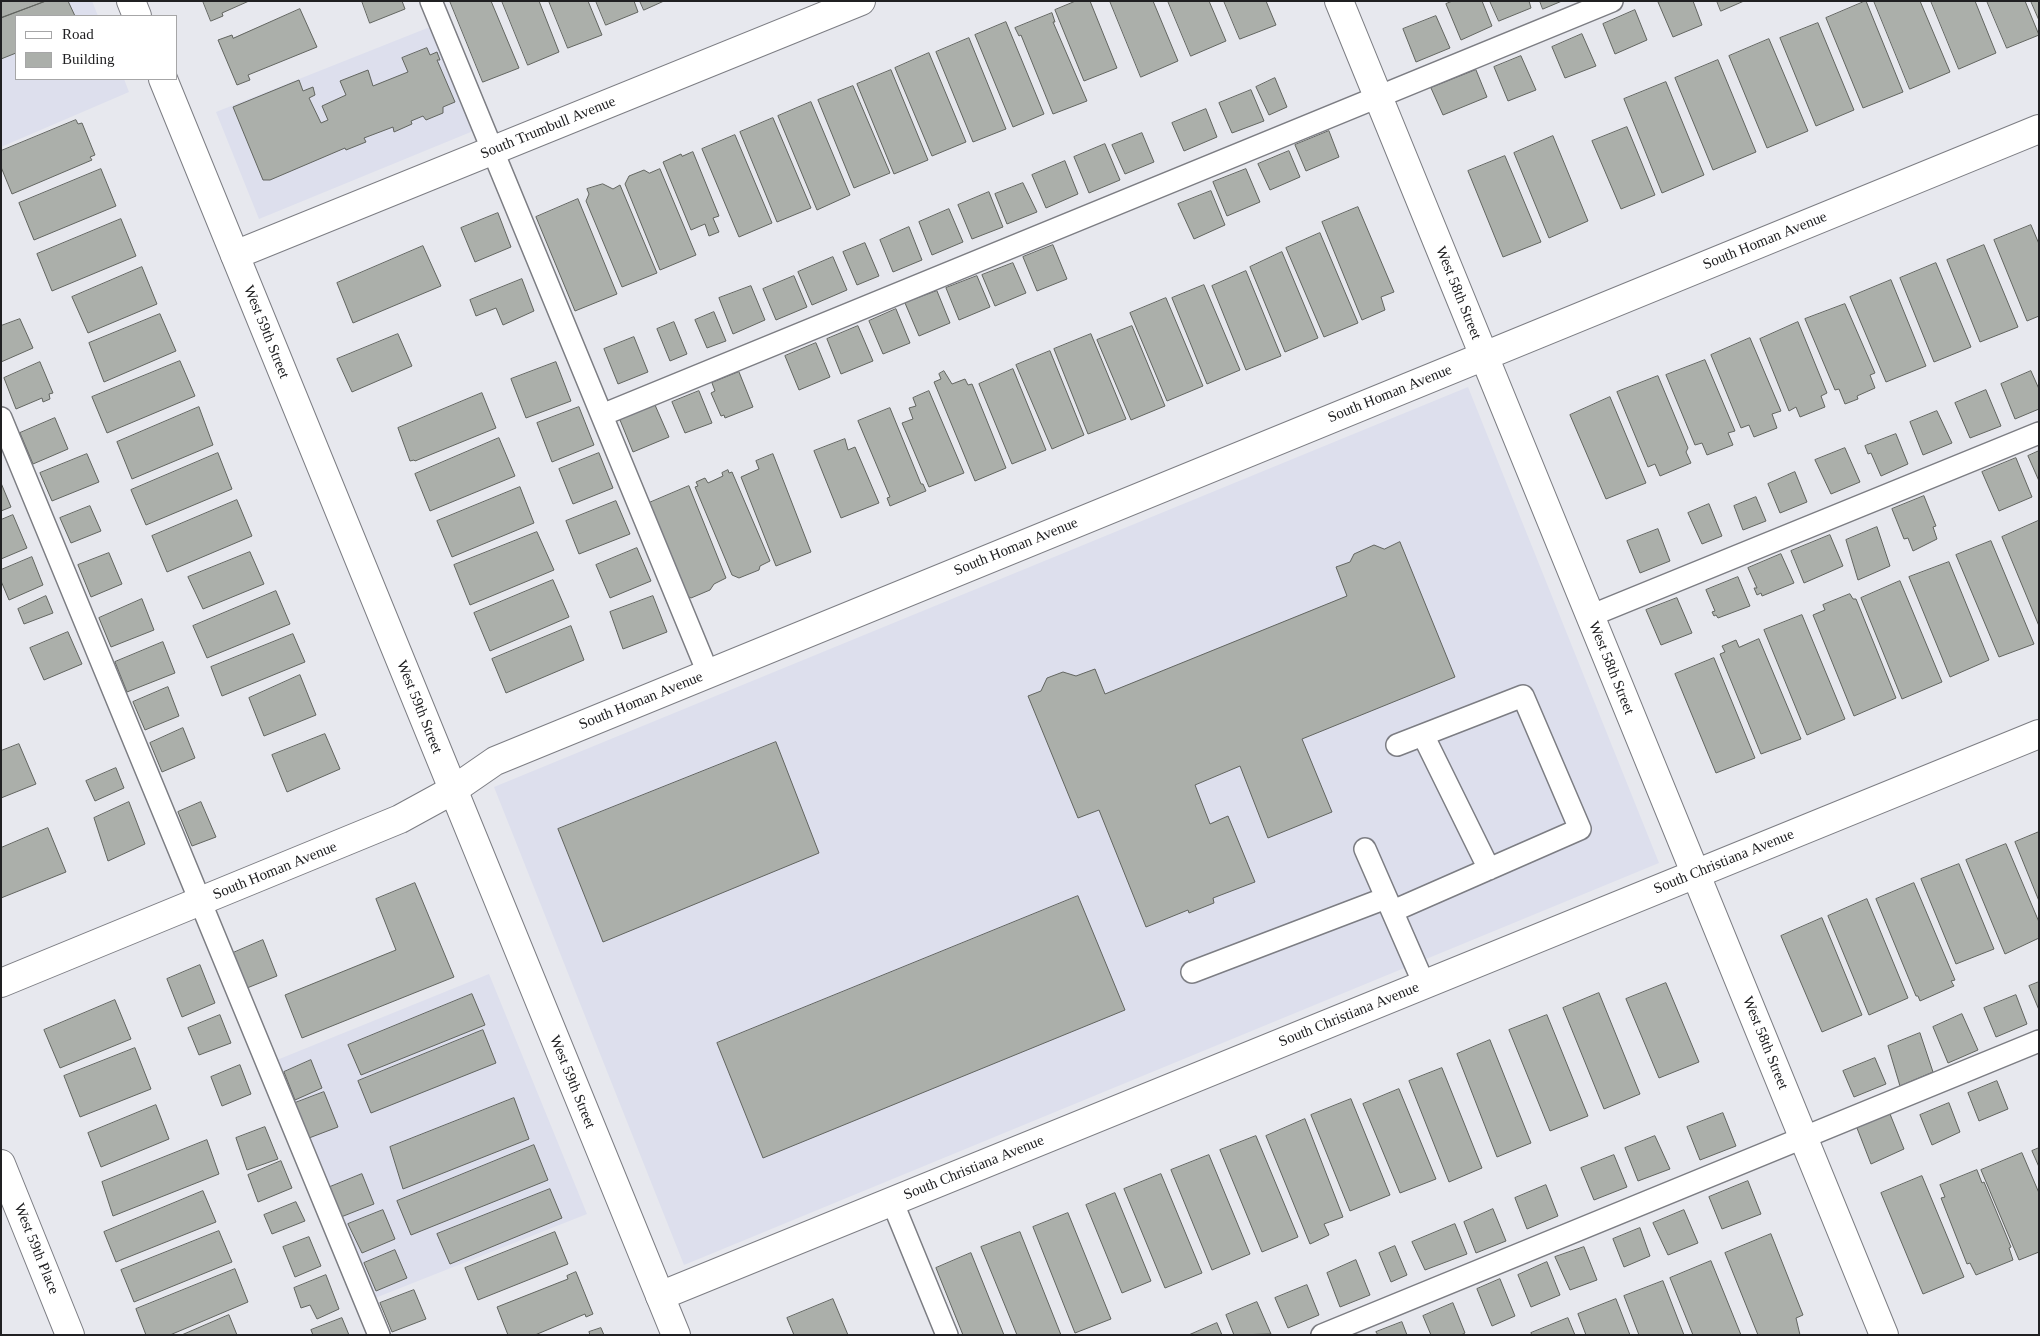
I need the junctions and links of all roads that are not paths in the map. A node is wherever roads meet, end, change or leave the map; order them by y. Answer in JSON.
{"nodes":[{"id":1,"x":131,"y":1,"type":"edge"},
{"id":2,"x":431,"y":1,"type":"edge"},
{"id":3,"x":861,"y":1,"type":"edge"},
{"id":4,"x":1339,"y":1,"type":"edge"},
{"id":5,"x":1612,"y":1,"type":"edge"},
{"id":6,"x":137,"y":15,"type":"edge"},
{"id":7,"x":163,"y":80,"type":"edge"},
{"id":8,"x":1378,"y":98,"type":"junction"},
{"id":9,"x":2039,"y":129,"type":"edge"},
{"id":10,"x":493,"y":151,"type":"junction"},
{"id":11,"x":235,"y":255,"type":"junction"},
{"id":12,"x":1483,"y":356,"type":"junction"},
{"id":13,"x":602,"y":415,"type":"junction"},
{"id":14,"x":1,"y":418,"type":"edge"},
{"id":15,"x":2039,"y":433,"type":"edge"},
{"id":16,"x":1590,"y":616,"type":"junction"},
{"id":17,"x":708,"y":673,"type":"junction"},
{"id":18,"x":2039,"y":734,"type":"edge"},
{"id":19,"x":1424,"y":735,"type":"junction"},
{"id":20,"x":1397,"y":745,"type":"dead end"},
{"id":21,"x":453,"y":790,"type":"junction"},
{"id":22,"x":1365,"y":849,"type":"dead end"},
{"id":23,"x":1490,"y":869,"type":"junction"},
{"id":24,"x":1695,"y":874,"type":"junction"},
{"id":25,"x":200,"y":901,"type":"junction"},
{"id":26,"x":1389,"y":905,"type":"junction"},
{"id":27,"x":1192,"y":972,"type":"dead end"},
{"id":28,"x":1,"y":983,"type":"edge"},
{"id":29,"x":1424,"y":984,"type":"junction"},
{"id":30,"x":2039,"y":1041,"type":"edge"},
{"id":31,"x":1803,"y":1137,"type":"junction"},
{"id":32,"x":1,"y":1164,"type":"edge"},
{"id":33,"x":892,"y":1201,"type":"junction"},
{"id":34,"x":660,"y":1296,"type":"junction"},
{"id":35,"x":70,"y":1335,"type":"edge"},
{"id":36,"x":379,"y":1335,"type":"edge"},
{"id":37,"x":676,"y":1335,"type":"edge"},
{"id":38,"x":947,"y":1335,"type":"edge"},
{"id":39,"x":1322,"y":1335,"type":"edge"},
{"id":40,"x":1884,"y":1335,"type":"edge"}],
"edges":[{"from":1,"to":6,"type":"street"},
{"from":2,"to":10,"type":"lane"},
{"from":3,"to":10,"type":"street","name":"South Trumbull Avenue"},
{"from":4,"to":8,"type":"street","name":"West 58th Street"},
{"from":5,"to":8,"type":"lane"},
{"from":7,"to":11,"type":"street","name":"West 59th Street"},
{"from":8,"to":12,"type":"street","name":"West 58th Street"},
{"from":8,"to":13,"type":"lane"},
{"from":9,"to":12,"type":"street","name":"South Homan Avenue"},
{"from":10,"to":11,"type":"street","name":"South Trumbull Avenue"},
{"from":10,"to":13,"type":"lane"},
{"from":11,"to":21,"type":"street","name":"West 59th Street"},
{"from":12,"to":16,"type":"street","name":"West 58th Street"},
{"from":12,"to":17,"type":"street","name":"South Homan Avenue"},
{"from":13,"to":17,"type":"lane"},
{"from":14,"to":25,"type":"lane"},
{"from":15,"to":16,"type":"lane"},
{"from":16,"to":24,"type":"street","name":"West 58th Street"},
{"from":17,"to":21,"type":"street","name":"South Homan Avenue"},
{"from":18,"to":24,"type":"street","name":"South Christiana Avenue"},
{"from":19,"to":20,"type":"lane"},
{"from":19,"to":23,"type":"lane"},
{"from":19,"to":23,"type":"lane"},
{"from":21,"to":25,"type":"street","name":"South Homan Avenue"},
{"from":21,"to":34,"type":"street","name":"West 59th Street"},
{"from":22,"to":26,"type":"lane"},
{"from":23,"to":26,"type":"lane"},
{"from":24,"to":29,"type":"street","name":"South Christiana Avenue"},
{"from":24,"to":31,"type":"street","name":"West 58th Street"},
{"from":25,"to":28,"type":"street","name":"South Homan Avenue"},
{"from":25,"to":36,"type":"lane"},
{"from":26,"to":27,"type":"lane"},
{"from":26,"to":29,"type":"lane"},
{"from":29,"to":33,"type":"street","name":"South Christiana Avenue"},
{"from":30,"to":31,"type":"lane"},
{"from":31,"to":39,"type":"lane"},
{"from":31,"to":40,"type":"street","name":"West 58th Street"},
{"from":32,"to":35,"type":"street","name":"West 59th Place"},
{"from":33,"to":34,"type":"street","name":"South Christiana Avenue"},
{"from":33,"to":38,"type":"lane"},
{"from":34,"to":37,"type":"street","name":"West 59th Street"}]}
